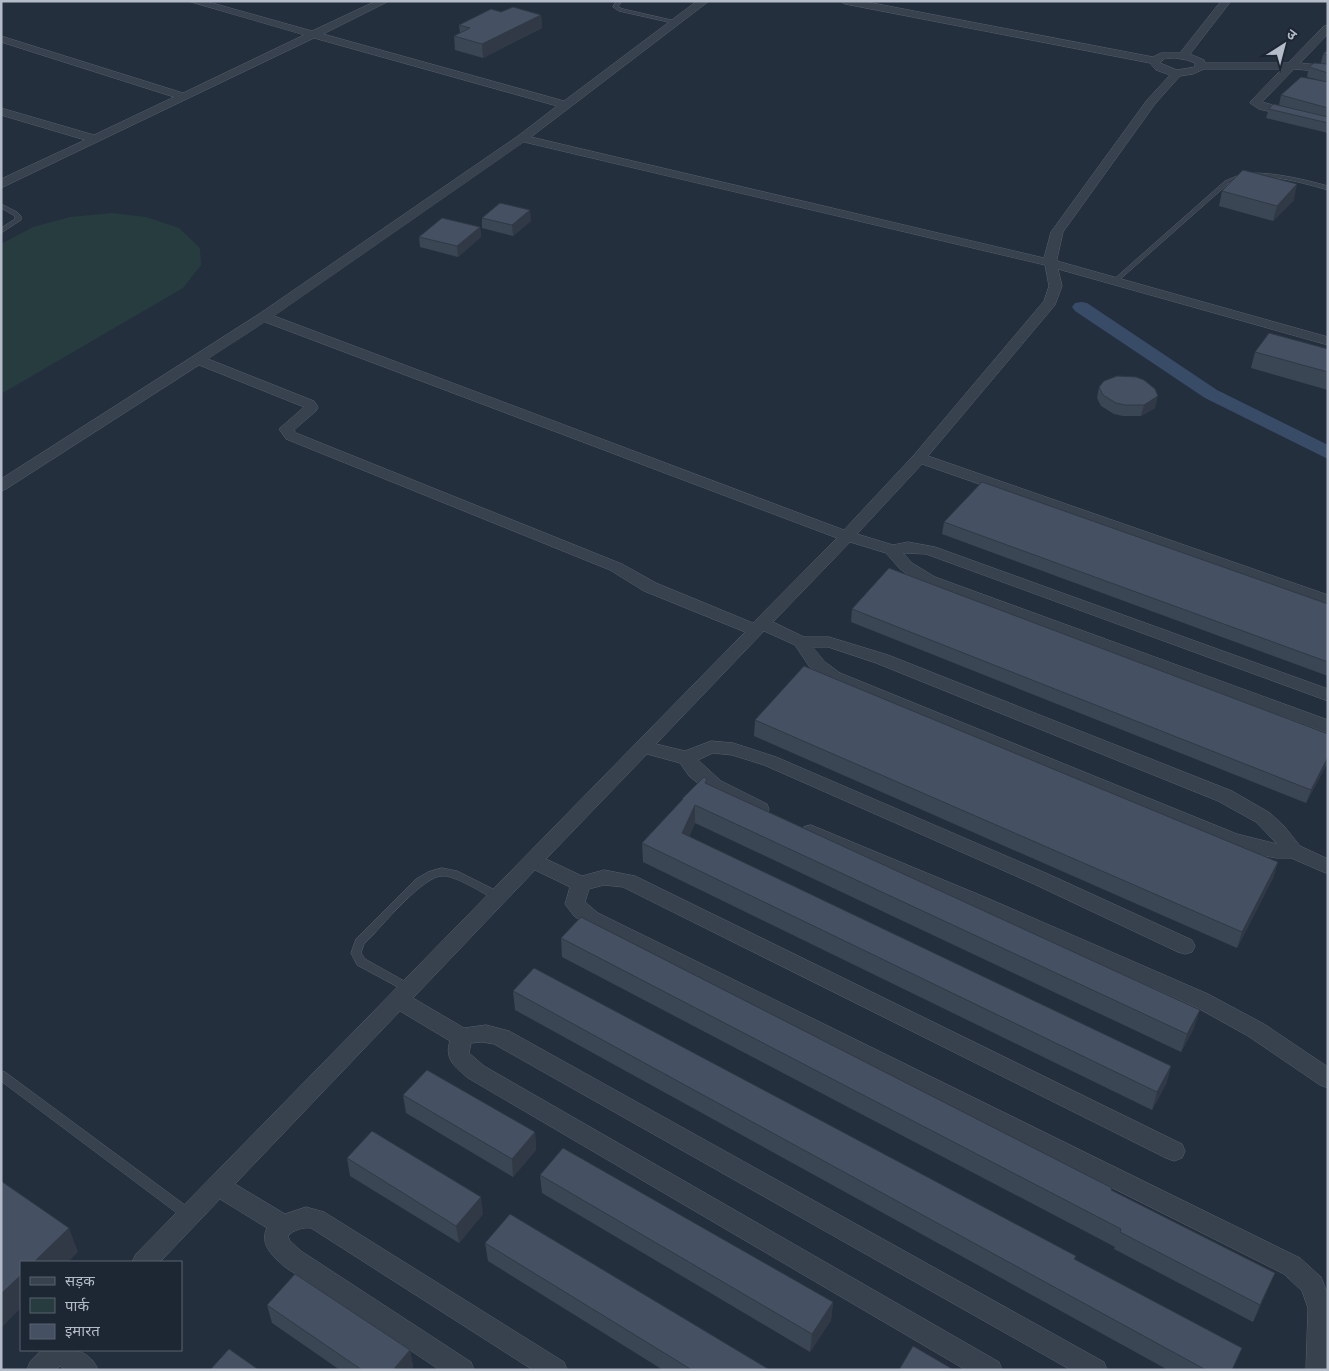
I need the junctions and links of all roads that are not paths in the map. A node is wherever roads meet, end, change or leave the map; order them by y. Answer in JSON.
{"nodes":[{"id":1,"x":194,"y":1,"type":"edge"},
{"id":2,"x":384,"y":1,"type":"edge"},
{"id":3,"x":620,"y":1,"type":"edge"},
{"id":4,"x":704,"y":1,"type":"edge"},
{"id":5,"x":845,"y":1,"type":"edge"},
{"id":6,"x":1226,"y":1,"type":"edge"},
{"id":7,"x":677,"y":22,"type":"junction"},
{"id":8,"x":1328,"y":28,"type":"edge"},
{"id":9,"x":313,"y":35,"type":"junction"},
{"id":10,"x":1,"y":39,"type":"edge"},
{"id":11,"x":1183,"y":56,"type":"junction"},
{"id":12,"x":1155,"y":61,"type":"junction"},
{"id":13,"x":1201,"y":66,"type":"junction"},
{"id":14,"x":1292,"y":66,"type":"junction"},
{"id":15,"x":1328,"y":69,"type":"edge"},
{"id":16,"x":1177,"y":72,"type":"junction"},
{"id":17,"x":184,"y":97,"type":"junction"},
{"id":18,"x":564,"y":105,"type":"junction"},
{"id":19,"x":1,"y":110,"type":"edge"},
{"id":20,"x":1328,"y":123,"type":"edge"},
{"id":21,"x":522,"y":138,"type":"junction"},
{"id":22,"x":95,"y":139,"type":"junction"},
{"id":23,"x":1,"y":184,"type":"edge"},
{"id":24,"x":1328,"y":188,"type":"edge"},
{"id":25,"x":1,"y":206,"type":"edge"},
{"id":26,"x":1,"y":231,"type":"edge"},
{"id":27,"x":1051,"y":263,"type":"junction"},
{"id":28,"x":1115,"y":281,"type":"junction"},
{"id":29,"x":264,"y":317,"type":"junction"},
{"id":30,"x":1328,"y":341,"type":"edge"},
{"id":31,"x":198,"y":360,"type":"junction"},
{"id":32,"x":919,"y":458,"type":"junction"},
{"id":33,"x":1,"y":486,"type":"edge"},
{"id":34,"x":847,"y":536,"type":"junction"},
{"id":35,"x":892,"y":550,"type":"junction"},
{"id":36,"x":1328,"y":601,"type":"edge"},
{"id":37,"x":759,"y":627,"type":"junction"},
{"id":38,"x":802,"y":642,"type":"junction"},
{"id":39,"x":1328,"y":696,"type":"edge"},
{"id":40,"x":1328,"y":727,"type":"edge"},
{"id":41,"x":644,"y":747,"type":"junction"},
{"id":42,"x":686,"y":758,"type":"junction"},
{"id":43,"x":1293,"y":851,"type":"junction"},
{"id":44,"x":533,"y":861,"type":"junction"},
{"id":45,"x":1328,"y":867,"type":"edge"},
{"id":46,"x":581,"y":884,"type":"junction"},
{"id":47,"x":499,"y":896,"type":"junction"},
{"id":48,"x":1185,"y":946,"type":"dead end"},
{"id":49,"x":404,"y":994,"type":"junction"},
{"id":50,"x":462,"y":1037,"type":"junction"},
{"id":51,"x":1,"y":1074,"type":"edge"},
{"id":52,"x":1328,"y":1079,"type":"edge"},
{"id":53,"x":1174,"y":1151,"type":"dead end"},
{"id":54,"x":218,"y":1186,"type":"junction"},
{"id":55,"x":190,"y":1215,"type":"junction"},
{"id":56,"x":283,"y":1225,"type":"junction"},
{"id":57,"x":145,"y":1261,"type":"edge"},
{"id":58,"x":58,"y":1351,"type":"edge"},
{"id":59,"x":60,"y":1351,"type":"edge"},
{"id":60,"x":39,"y":1370,"type":"edge"},
{"id":61,"x":86,"y":1370,"type":"edge"},
{"id":62,"x":462,"y":1370,"type":"edge"},
{"id":63,"x":554,"y":1370,"type":"edge"},
{"id":64,"x":990,"y":1370,"type":"edge"},
{"id":65,"x":1095,"y":1370,"type":"edge"},
{"id":66,"x":1319,"y":1370,"type":"edge"}],
"edges":[{"from":1,"to":9,"type":"street"},
{"from":2,"to":9,"type":"street"},
{"from":3,"to":7,"type":"lane"},
{"from":4,"to":7,"type":"street"},
{"from":5,"to":12,"type":"street"},
{"from":6,"to":11,"type":"street"},
{"from":7,"to":18,"type":"street"},
{"from":8,"to":14,"type":"street"},
{"from":9,"to":17,"type":"street"},
{"from":9,"to":18,"type":"street"},
{"from":10,"to":17,"type":"street"},
{"from":11,"to":12,"type":"street"},
{"from":11,"to":13,"type":"street"},
{"from":12,"to":16,"type":"street"},
{"from":13,"to":14,"type":"street"},
{"from":13,"to":16,"type":"street"},
{"from":14,"to":15,"type":"street"},
{"from":14,"to":20,"type":"street"},
{"from":16,"to":27,"type":"street"},
{"from":17,"to":22,"type":"street"},
{"from":18,"to":21,"type":"street"},
{"from":19,"to":22,"type":"street"},
{"from":21,"to":27,"type":"street"},
{"from":21,"to":29,"type":"street"},
{"from":22,"to":23,"type":"street"},
{"from":24,"to":28,"type":"lane"},
{"from":25,"to":26,"type":"lane"},
{"from":27,"to":28,"type":"street"},
{"from":27,"to":32,"type":"street"},
{"from":28,"to":30,"type":"street"},
{"from":29,"to":31,"type":"street"},
{"from":29,"to":34,"type":"street"},
{"from":31,"to":33,"type":"street"},
{"from":31,"to":37,"type":"street"},
{"from":32,"to":34,"type":"street"},
{"from":32,"to":36,"type":"street"},
{"from":34,"to":35,"type":"street"},
{"from":34,"to":37,"type":"street"},
{"from":35,"to":39,"type":"street"},
{"from":35,"to":40,"type":"street"},
{"from":37,"to":38,"type":"street"},
{"from":37,"to":41,"type":"street"},
{"from":38,"to":43,"type":"street"},
{"from":38,"to":43,"type":"street"},
{"from":41,"to":42,"type":"street"},
{"from":41,"to":44,"type":"street"},
{"from":42,"to":48,"type":"street"},
{"from":42,"to":52,"type":"street"},
{"from":43,"to":45,"type":"street"},
{"from":44,"to":46,"type":"street"},
{"from":44,"to":47,"type":"street"},
{"from":46,"to":53,"type":"street"},
{"from":46,"to":66,"type":"street"},
{"from":47,"to":49,"type":"street"},
{"from":47,"to":49,"type":"lane"},
{"from":49,"to":50,"type":"street"},
{"from":49,"to":54,"type":"street"},
{"from":50,"to":64,"type":"street"},
{"from":50,"to":65,"type":"street"},
{"from":51,"to":55,"type":"lane"},
{"from":54,"to":55,"type":"street"},
{"from":54,"to":56,"type":"street"},
{"from":55,"to":57,"type":"street"},
{"from":56,"to":62,"type":"street"},
{"from":56,"to":63,"type":"street"},
{"from":58,"to":60,"type":"street"},
{"from":59,"to":61,"type":"street"}]}
